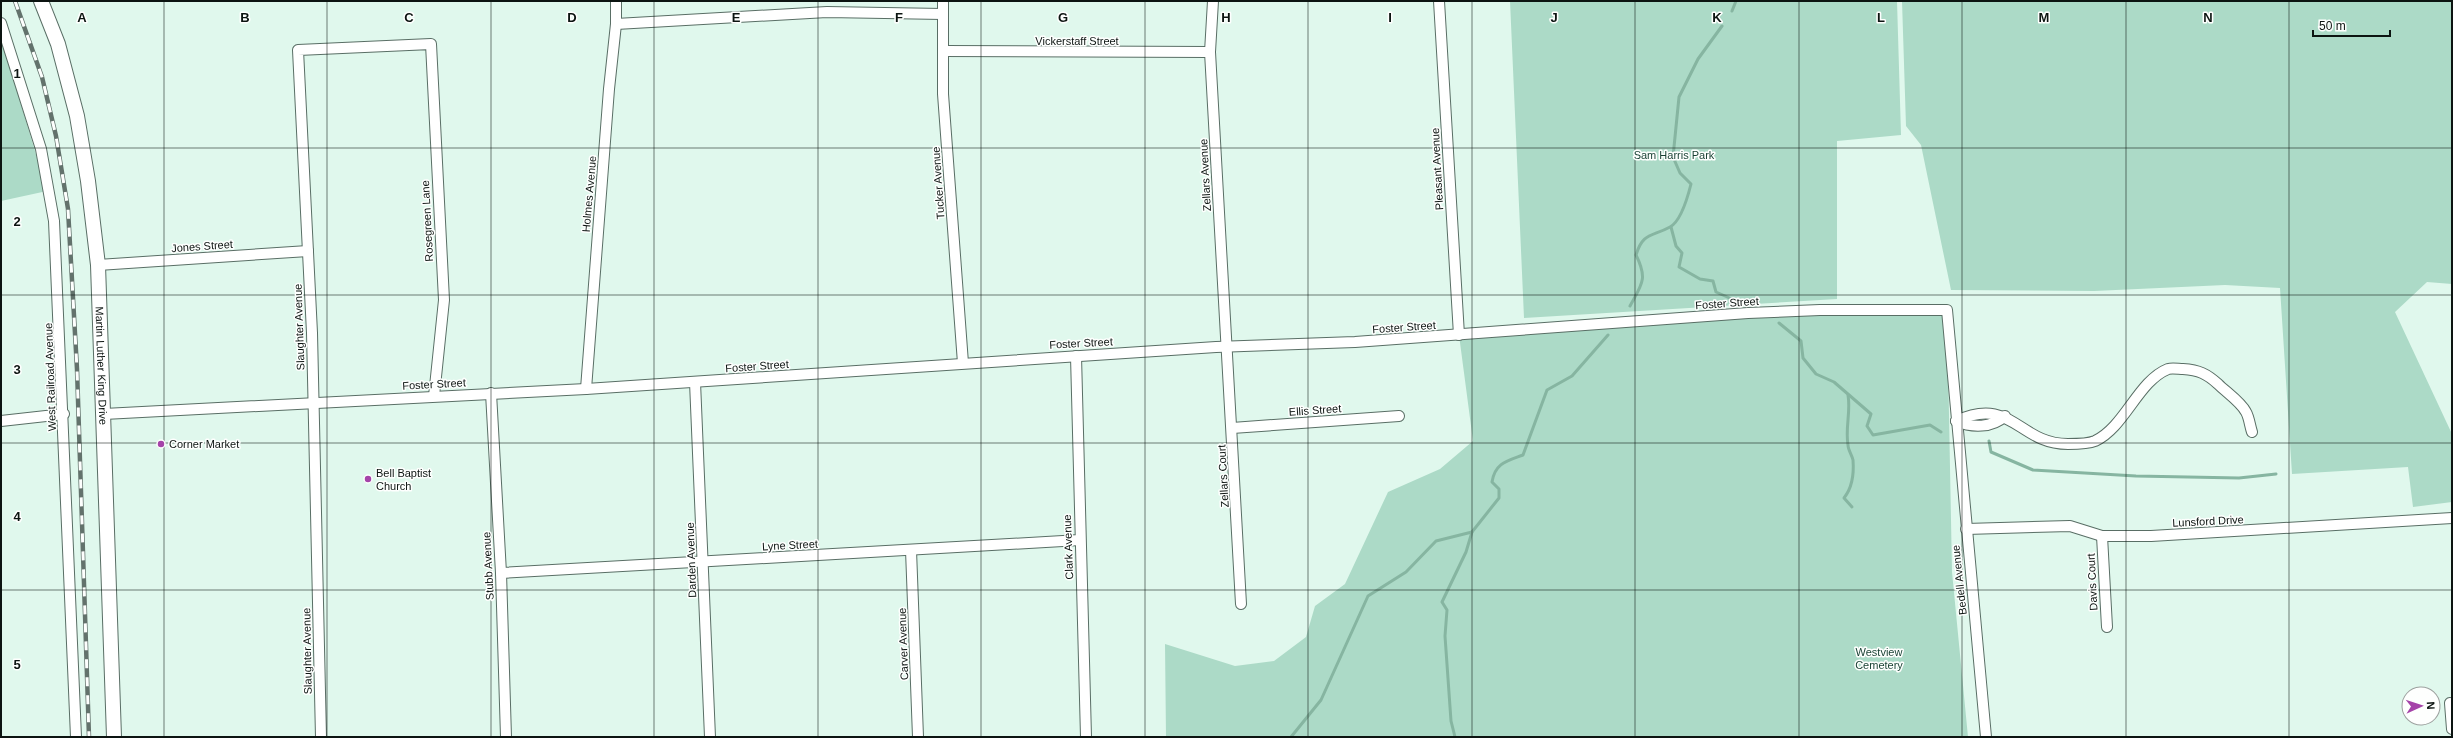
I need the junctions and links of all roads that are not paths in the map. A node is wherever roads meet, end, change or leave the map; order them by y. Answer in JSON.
{"nodes":[{"id":1,"x":41,"y":1,"type":"edge"},
{"id":2,"x":616,"y":1,"type":"edge"},
{"id":3,"x":944,"y":1,"type":"edge"},
{"id":4,"x":1212,"y":1,"type":"edge"},
{"id":5,"x":1439,"y":1,"type":"edge"},
{"id":6,"x":943,"y":14,"type":"junction"},
{"id":7,"x":1,"y":23,"type":"edge"},
{"id":8,"x":616,"y":24,"type":"junction"},
{"id":9,"x":431,"y":44,"type":"joint"},
{"id":10,"x":943,"y":51,"type":"junction"},
{"id":11,"x":1210,"y":52,"type":"junction"},
{"id":12,"x":308,"y":251,"type":"junction"},
{"id":13,"x":98,"y":265,"type":"junction"},
{"id":14,"x":1458,"y":335,"type":"junction"},
{"id":15,"x":1228,"y":347,"type":"junction"},
{"id":16,"x":1076,"y":356,"type":"junction"},
{"id":17,"x":963,"y":363,"type":"junction"},
{"id":18,"x":695,"y":382,"type":"junction"},
{"id":19,"x":586,"y":389,"type":"junction"},
{"id":20,"x":492,"y":393,"type":"junction"},
{"id":21,"x":434,"y":396,"type":"junction"},
{"id":22,"x":313,"y":402,"type":"junction"},
{"id":23,"x":64,"y":414,"type":"junction"},
{"id":24,"x":104,"y":414,"type":"junction"},
{"id":25,"x":1399,"y":416,"type":"dead end"},
{"id":26,"x":1,"y":421,"type":"edge"},
{"id":27,"x":1956,"y":421,"type":"junction"},
{"id":28,"x":1232,"y":428,"type":"junction"},
{"id":29,"x":2252,"y":432,"type":"dead end"},
{"id":30,"x":2452,"y":518,"type":"edge"},
{"id":31,"x":1966,"y":529,"type":"junction"},
{"id":32,"x":2102,"y":536,"type":"junction"},
{"id":33,"x":1080,"y":540,"type":"junction"},
{"id":34,"x":911,"y":550,"type":"junction"},
{"id":35,"x":704,"y":561,"type":"junction"},
{"id":36,"x":501,"y":573,"type":"junction"},
{"id":37,"x":1241,"y":604,"type":"dead end"},
{"id":38,"x":2106,"y":627,"type":"dead end"},
{"id":39,"x":2450,"y":703,"type":"dead end"},
{"id":40,"x":2452,"y":729,"type":"edge"},
{"id":41,"x":76,"y":737,"type":"edge"},
{"id":42,"x":114,"y":737,"type":"edge"},
{"id":43,"x":321,"y":737,"type":"edge"},
{"id":44,"x":506,"y":737,"type":"edge"},
{"id":45,"x":710,"y":737,"type":"edge"},
{"id":46,"x":918,"y":737,"type":"edge"},
{"id":47,"x":1086,"y":737,"type":"edge"},
{"id":48,"x":1986,"y":737,"type":"edge"}],
"edges":[{"from":1,"to":13,"type":"main road","name":"Martin Luther King Drive"},
{"from":2,"to":8,"type":"street","name":"Holmes Avenue"},
{"from":3,"to":6,"type":"street","name":"Tucker Avenue"},
{"from":4,"to":11,"type":"street","name":"Zellars Avenue"},
{"from":5,"to":14,"type":"street","name":"Pleasant Avenue"},
{"from":6,"to":8,"type":"street"},
{"from":6,"to":10,"type":"street","name":"Tucker Avenue"},
{"from":7,"to":23,"type":"street","name":"West Railroad Avenue"},
{"from":8,"to":19,"type":"street","name":"Holmes Avenue"},
{"from":9,"to":12,"type":"street","name":"Slaughter Avenue"},
{"from":9,"to":21,"type":"street","name":"Rosegreen Lane"},
{"from":10,"to":11,"type":"street","name":"Vickerstaff Street"},
{"from":10,"to":17,"type":"street","name":"Tucker Avenue"},
{"from":11,"to":15,"type":"street","name":"Zellars Avenue"},
{"from":12,"to":13,"type":"street","name":"Jones Street"},
{"from":12,"to":22,"type":"street","name":"Slaughter Avenue"},
{"from":13,"to":24,"type":"main road","name":"Martin Luther King Drive"},
{"from":14,"to":15,"type":"street","name":"Foster Street"},
{"from":14,"to":27,"type":"street","name":"Foster Street"},
{"from":15,"to":16,"type":"street","name":"Foster Street"},
{"from":15,"to":28,"type":"street","name":"Zellars Court"},
{"from":16,"to":17,"type":"street","name":"Foster Street"},
{"from":16,"to":33,"type":"street","name":"Clark Avenue"},
{"from":17,"to":18,"type":"street","name":"Foster Street"},
{"from":18,"to":19,"type":"street","name":"Foster Street"},
{"from":18,"to":35,"type":"street","name":"Darden Avenue"},
{"from":19,"to":20,"type":"street","name":"Foster Street"},
{"from":20,"to":21,"type":"street","name":"Foster Street"},
{"from":20,"to":36,"type":"street","name":"Stubb Avenue"},
{"from":21,"to":22,"type":"street","name":"Foster Street"},
{"from":22,"to":24,"type":"street","name":"Foster Street"},
{"from":22,"to":43,"type":"street","name":"Slaughter Avenue"},
{"from":23,"to":26,"type":"street"},
{"from":23,"to":41,"type":"street","name":"West Railroad Avenue"},
{"from":24,"to":42,"type":"main road","name":"Martin Luther King Drive"},
{"from":25,"to":28,"type":"street","name":"Ellis Street"},
{"from":27,"to":29,"type":"street"},
{"from":27,"to":31,"type":"street","name":"Bedell Avenue"},
{"from":28,"to":37,"type":"street","name":"Zellars Court"},
{"from":30,"to":32,"type":"street","name":"Lunsford Drive"},
{"from":31,"to":32,"type":"street","name":"Lunsford Drive"},
{"from":31,"to":48,"type":"street","name":"Bedell Avenue"},
{"from":32,"to":38,"type":"street","name":"Davis Court"},
{"from":33,"to":34,"type":"street","name":"Lyne Street"},
{"from":33,"to":47,"type":"street","name":"Clark Avenue"},
{"from":34,"to":35,"type":"street","name":"Lyne Street"},
{"from":34,"to":46,"type":"street","name":"Carver Avenue"},
{"from":35,"to":36,"type":"street","name":"Lyne Street"},
{"from":35,"to":45,"type":"street","name":"Darden Avenue"},
{"from":36,"to":44,"type":"street","name":"Stubb Avenue"},
{"from":39,"to":40,"type":"street"}]}
